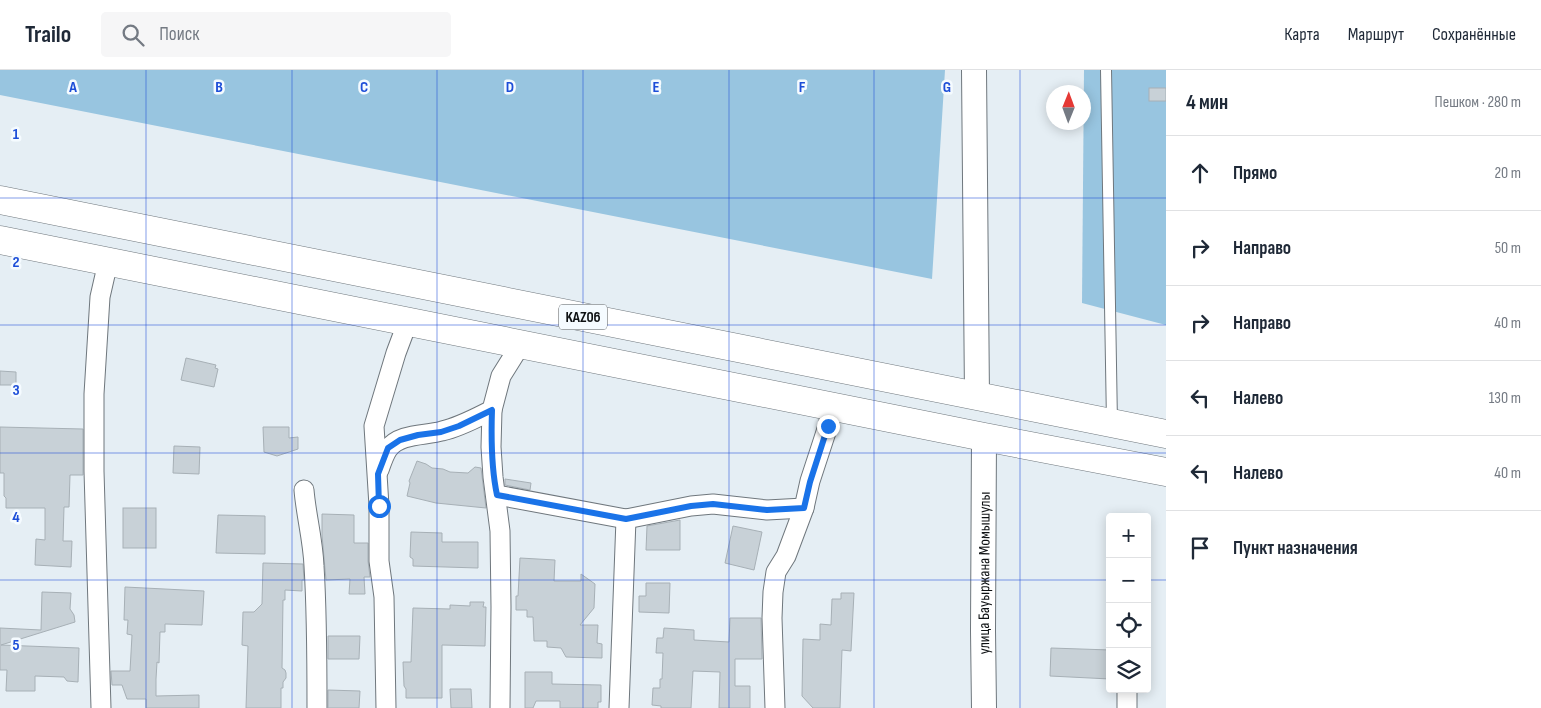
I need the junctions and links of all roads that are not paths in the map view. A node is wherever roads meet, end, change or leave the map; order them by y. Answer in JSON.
{"nodes":[{"id":1,"x":974,"y":70,"type":"edge"},
{"id":2,"x":1106,"y":70,"type":"edge"},
{"id":3,"x":0,"y":200,"type":"edge"},
{"id":4,"x":0,"y":240,"type":"edge"},
{"id":5,"x":108,"y":262,"type":"junction"},
{"id":6,"x":408,"y":321,"type":"junction"},
{"id":7,"x":521,"y":344,"type":"junction"},
{"id":8,"x":977,"y":397,"type":"junction"},
{"id":9,"x":832,"y":407,"type":"junction"},
{"id":10,"x":492,"y":410,"type":"junction"},
{"id":11,"x":1112,"y":424,"type":"junction"},
{"id":12,"x":1166,"y":434,"type":"edge"},
{"id":13,"x":984,"y":437,"type":"junction"},
{"id":14,"x":1166,"y":472,"type":"edge"},
{"id":15,"x":378,"y":474,"type":"junction"},
{"id":16,"x":304,"y":490,"type":"dead end"},
{"id":17,"x":497,"y":495,"type":"junction"},
{"id":18,"x":804,"y":508,"type":"junction"},
{"id":19,"x":626,"y":519,"type":"junction"},
{"id":20,"x":1127,"y":693,"type":"edge"},
{"id":21,"x":100,"y":708,"type":"edge"},
{"id":22,"x":317,"y":708,"type":"edge"},
{"id":23,"x":386,"y":708,"type":"edge"},
{"id":24,"x":500,"y":708,"type":"edge"},
{"id":25,"x":619,"y":708,"type":"edge"},
{"id":26,"x":775,"y":708,"type":"edge"},
{"id":27,"x":984,"y":708,"type":"edge"},
{"id":28,"x":1127,"y":708,"type":"edge"}],
"edges":[{"from":1,"to":8,"type":"street"},
{"from":2,"to":11,"type":"lane"},
{"from":3,"to":8,"type":"highway","number":"KАZ06"},
{"from":4,"to":5,"type":"highway","number":"KАZ06"},
{"from":5,"to":6,"type":"highway","number":"KАZ06"},
{"from":5,"to":21,"type":"street"},
{"from":6,"to":7,"type":"highway","number":"KАZ06"},
{"from":6,"to":15,"type":"street"},
{"from":7,"to":9,"type":"highway","number":"KАZ06"},
{"from":7,"to":10,"type":"street"},
{"from":8,"to":11,"type":"highway","number":"KАZ06"},
{"from":9,"to":13,"type":"highway","number":"KАZ06"},
{"from":9,"to":18,"type":"street"},
{"from":10,"to":15,"type":"street"},
{"from":10,"to":17,"type":"street"},
{"from":11,"to":12,"type":"highway","number":"KАZ06"},
{"from":13,"to":14,"type":"highway","number":"KАZ06"},
{"from":13,"to":27,"type":"street","name":"улица Бауыржана Момышулы"},
{"from":15,"to":23,"type":"street"},
{"from":16,"to":22,"type":"street"},
{"from":17,"to":19,"type":"street"},
{"from":17,"to":24,"type":"street"},
{"from":18,"to":19,"type":"street"},
{"from":18,"to":26,"type":"street"},
{"from":19,"to":25,"type":"street"},
{"from":20,"to":28,"type":"street"}]}
